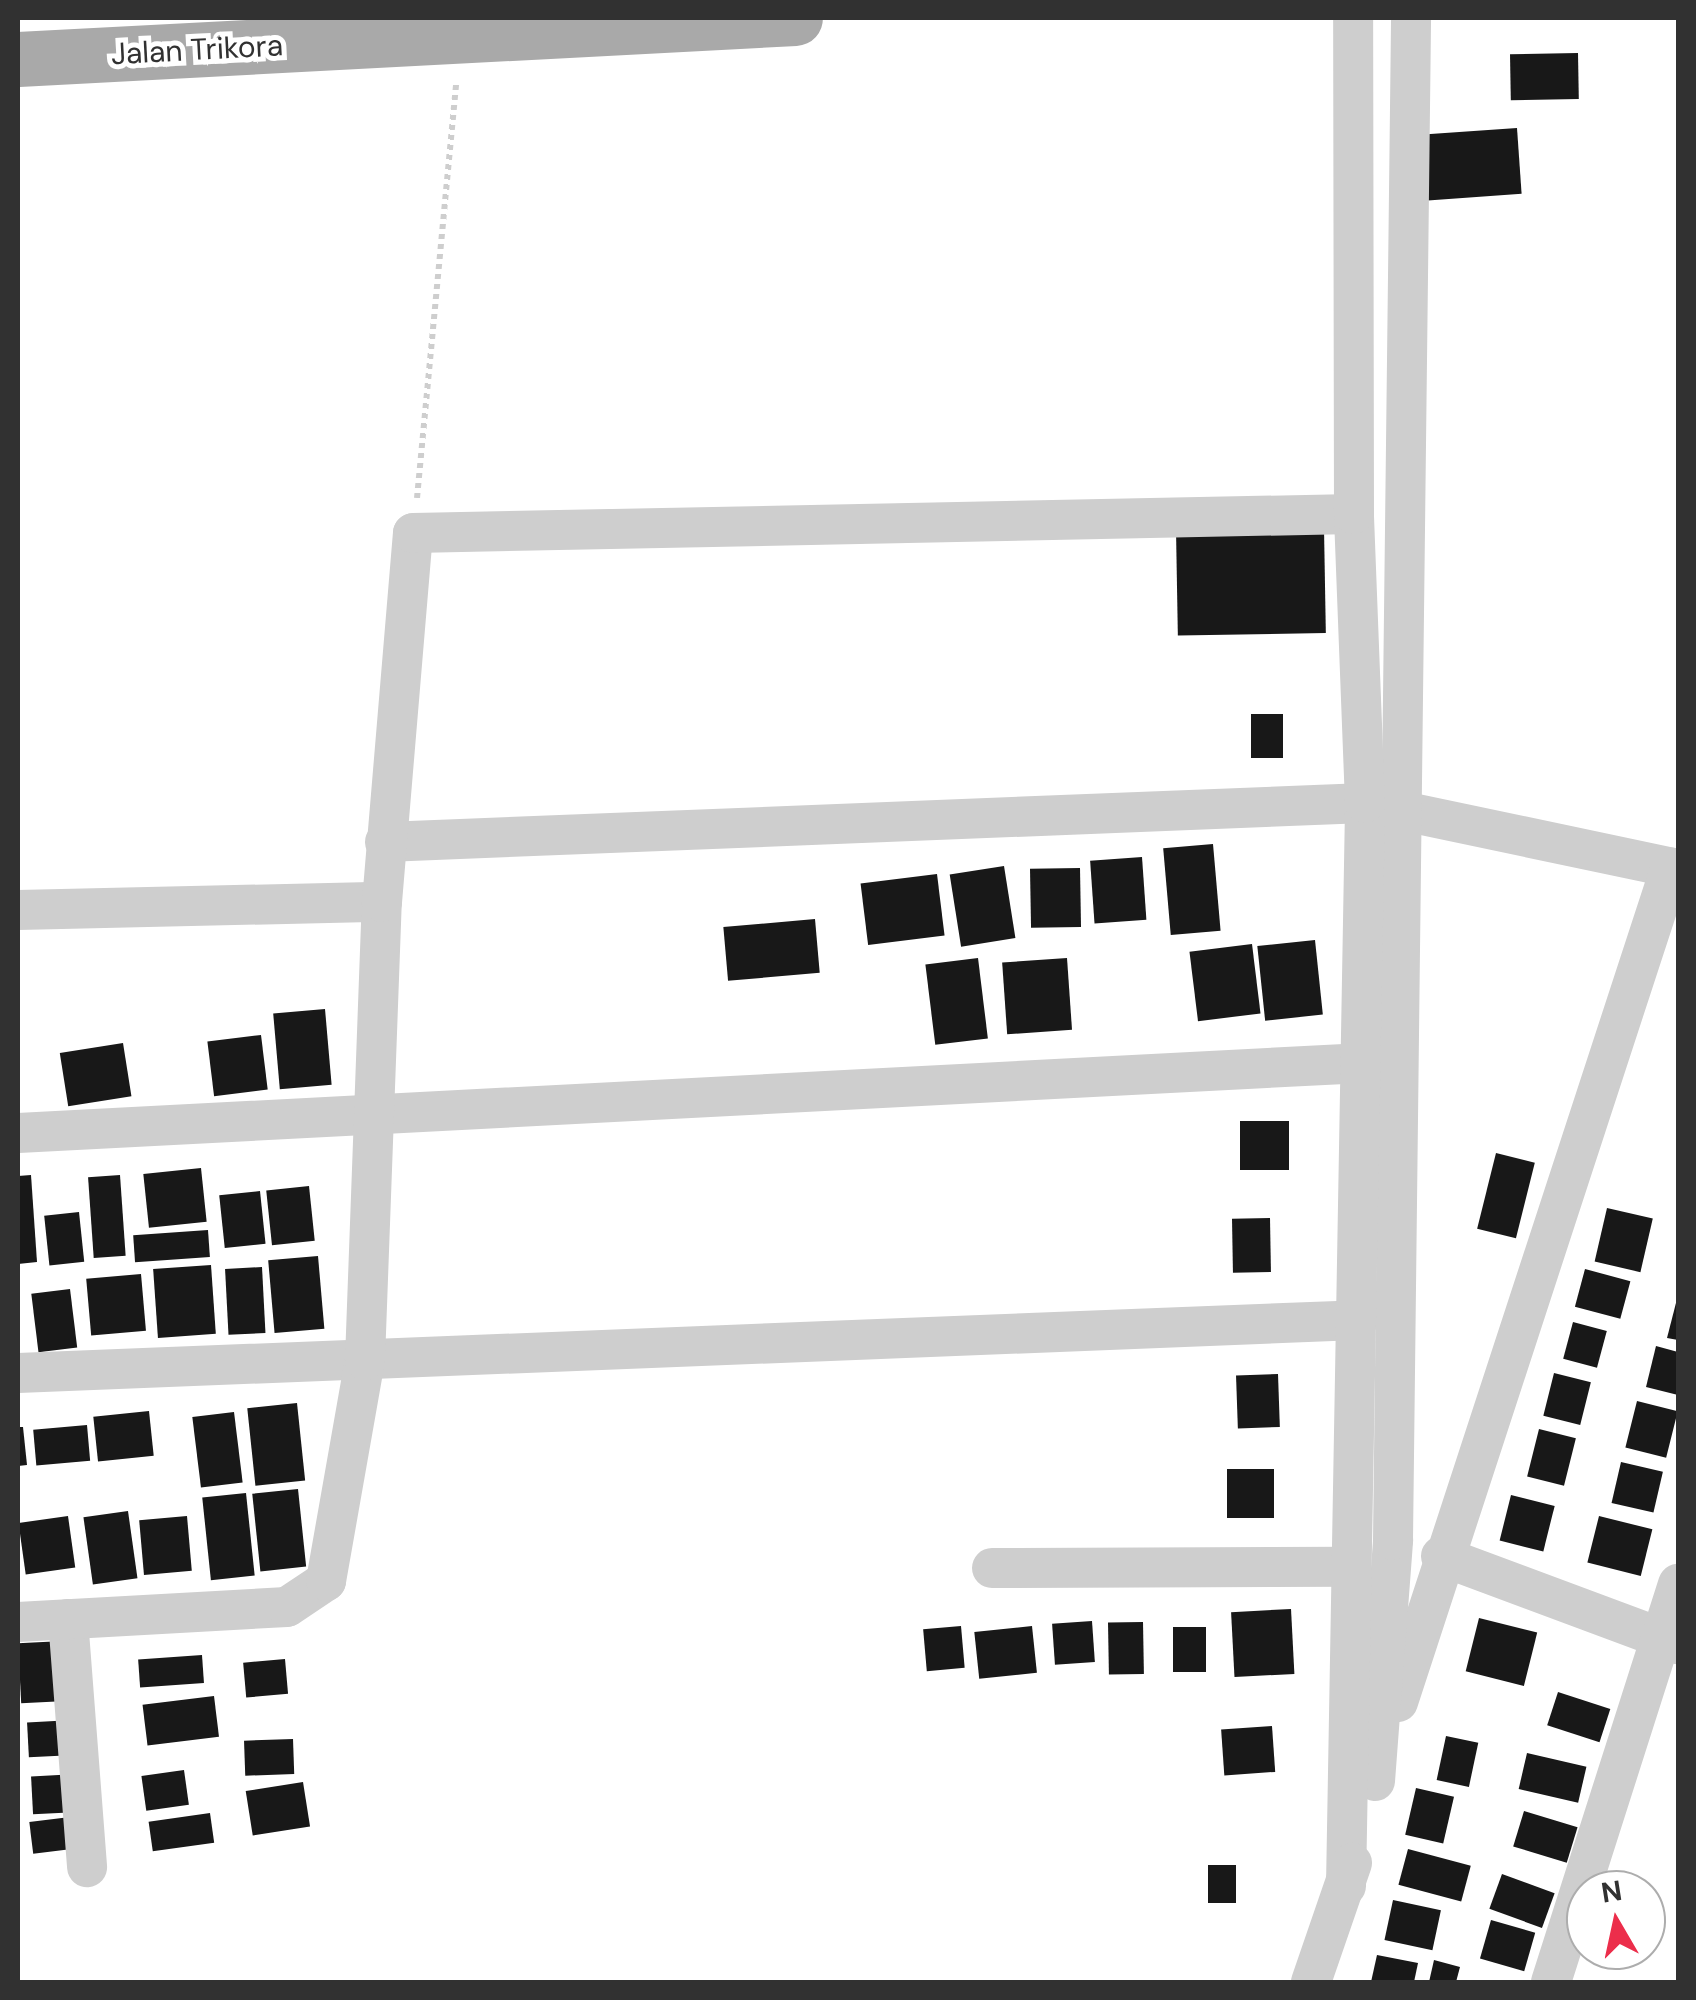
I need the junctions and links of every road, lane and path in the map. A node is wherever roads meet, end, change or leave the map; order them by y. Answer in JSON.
{"nodes":[{"id":1,"x":795,"y":18,"type":"edge"},
{"id":2,"x":1353,"y":18,"type":"edge"},
{"id":3,"x":1411,"y":18,"type":"edge"},
{"id":4,"x":459,"y":41,"type":"junction"},
{"id":5,"x":18,"y":59,"type":"edge"},
{"id":6,"x":1354,"y":514,"type":"junction"},
{"id":7,"x":413,"y":533,"type":"junction"},
{"id":8,"x":1384,"y":805,"type":"junction"},
{"id":9,"x":385,"y":842,"type":"junction"},
{"id":10,"x":1675,"y":868,"type":"edge"},
{"id":11,"x":382,"y":902,"type":"junction"},
{"id":12,"x":18,"y":910,"type":"edge"},
{"id":13,"x":1364,"y":1063,"type":"junction"},
{"id":14,"x":378,"y":1116,"type":"junction"},
{"id":15,"x":18,"y":1133,"type":"edge"},
{"id":16,"x":1358,"y":1320,"type":"junction"},
{"id":17,"x":366,"y":1360,"type":"junction"},
{"id":18,"x":18,"y":1373,"type":"edge"},
{"id":19,"x":1441,"y":1556,"type":"junction"},
{"id":20,"x":992,"y":1568,"type":"dead end"},
{"id":21,"x":1350,"y":1568,"type":"junction"},
{"id":22,"x":1678,"y":1584,"type":"edge"},
{"id":23,"x":68,"y":1619,"type":"junction"},
{"id":24,"x":18,"y":1622,"type":"edge"},
{"id":25,"x":1669,"y":1641,"type":"edge"},
{"id":26,"x":1375,"y":1781,"type":"junction"},
{"id":27,"x":87,"y":1867,"type":"dead end"},
{"id":28,"x":1346,"y":1886,"type":"junction"},
{"id":29,"x":1311,"y":1982,"type":"edge"},
{"id":30,"x":1551,"y":1982,"type":"edge"}],
"edges":[{"from":1,"to":4,"type":"main road","name":"Jalan Trikora"},
{"from":2,"to":6,"type":"street"},
{"from":3,"to":8,"type":"street"},
{"from":4,"to":5,"type":"main road","name":"Jalan Trikora"},
{"from":4,"to":7,"type":"path"},
{"from":6,"to":7,"type":"street"},
{"from":6,"to":8,"type":"street"},
{"from":7,"to":9,"type":"street"},
{"from":8,"to":9,"type":"street"},
{"from":8,"to":10,"type":"street"},
{"from":8,"to":13,"type":"street"},
{"from":8,"to":26,"type":"street"},
{"from":9,"to":11,"type":"street"},
{"from":10,"to":19,"type":"street"},
{"from":11,"to":12,"type":"street"},
{"from":11,"to":14,"type":"street"},
{"from":13,"to":14,"type":"street"},
{"from":13,"to":16,"type":"street"},
{"from":14,"to":15,"type":"street"},
{"from":14,"to":17,"type":"street"},
{"from":16,"to":17,"type":"street"},
{"from":16,"to":21,"type":"street"},
{"from":17,"to":18,"type":"street"},
{"from":17,"to":23,"type":"street"},
{"from":19,"to":25,"type":"street"},
{"from":19,"to":26,"type":"street"},
{"from":20,"to":21,"type":"street"},
{"from":21,"to":28,"type":"street"},
{"from":22,"to":25,"type":"street"},
{"from":23,"to":24,"type":"street"},
{"from":23,"to":27,"type":"street"},
{"from":25,"to":30,"type":"street"},
{"from":26,"to":28,"type":"street"},
{"from":28,"to":29,"type":"street"}]}
